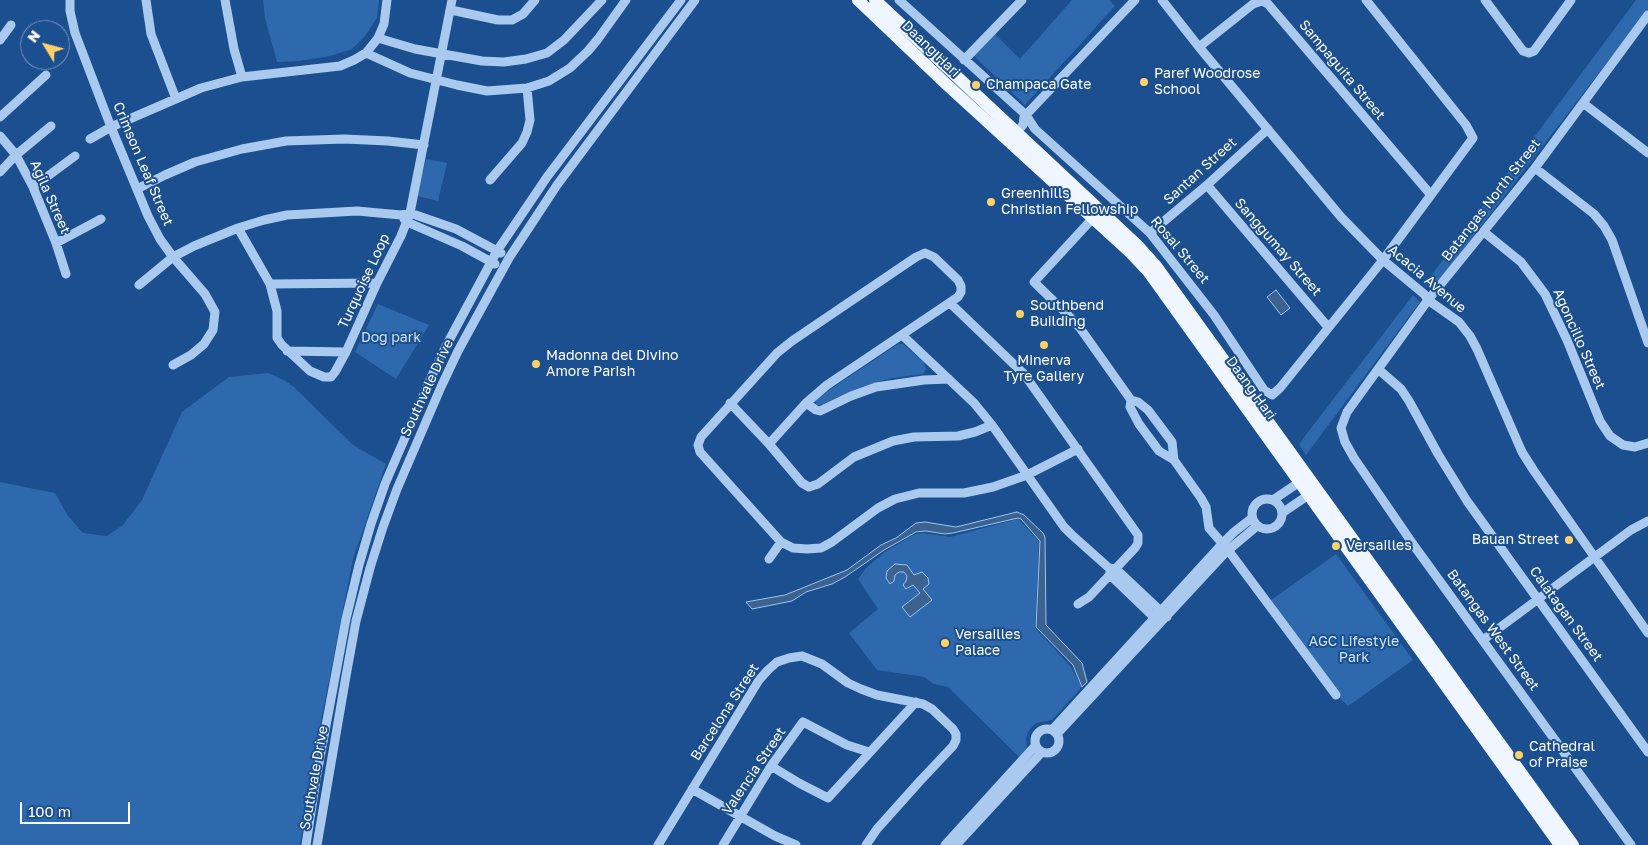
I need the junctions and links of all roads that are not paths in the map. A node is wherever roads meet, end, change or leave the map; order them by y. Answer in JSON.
{"nodes":[{"id":1,"x":70,"y":0,"type":"edge"},
{"id":2,"x":146,"y":0,"type":"edge"},
{"id":3,"x":224,"y":0,"type":"edge"},
{"id":4,"x":388,"y":0,"type":"edge"},
{"id":5,"x":535,"y":0,"type":"edge"},
{"id":6,"x":602,"y":0,"type":"edge"},
{"id":7,"x":626,"y":0,"type":"edge"},
{"id":8,"x":681,"y":0,"type":"edge"},
{"id":9,"x":695,"y":0,"type":"edge"},
{"id":10,"x":858,"y":0,"type":"edge"},
{"id":11,"x":875,"y":0,"type":"edge"},
{"id":12,"x":1022,"y":0,"type":"edge"},
{"id":13,"x":1135,"y":0,"type":"edge"},
{"id":14,"x":1162,"y":0,"type":"edge"},
{"id":15,"x":1366,"y":0,"type":"edge"},
{"id":16,"x":1485,"y":0,"type":"edge"},
{"id":17,"x":1572,"y":0,"type":"edge"},
{"id":18,"x":903,"y":1,"type":"edge"},
{"id":19,"x":452,"y":5,"type":"edge"},
{"id":20,"x":1648,"y":15,"type":"edge"},
{"id":21,"x":12,"y":25,"type":"dead end"},
{"id":22,"x":378,"y":38,"type":"junction"},
{"id":23,"x":0,"y":40,"type":"edge"},
{"id":24,"x":1199,"y":47,"type":"junction"},
{"id":25,"x":366,"y":53,"type":"junction"},
{"id":26,"x":441,"y":55,"type":"junction"},
{"id":27,"x":964,"y":60,"type":"junction"},
{"id":28,"x":46,"y":75,"type":"dead end"},
{"id":29,"x":242,"y":77,"type":"junction"},
{"id":30,"x":436,"y":80,"type":"junction"},
{"id":31,"x":527,"y":88,"type":"junction"},
{"id":32,"x":176,"y":99,"type":"junction"},
{"id":33,"x":1583,"y":103,"type":"junction"},
{"id":34,"x":0,"y":118,"type":"edge"},
{"id":35,"x":51,"y":126,"type":"dead end"},
{"id":36,"x":1016,"y":126,"type":"junction"},
{"id":37,"x":111,"y":127,"type":"junction"},
{"id":38,"x":1268,"y":129,"type":"junction"},
{"id":39,"x":0,"y":136,"type":"edge"},
{"id":40,"x":90,"y":139,"type":"dead end"},
{"id":41,"x":424,"y":145,"type":"junction"},
{"id":42,"x":1647,"y":150,"type":"edge"},
{"id":43,"x":16,"y":156,"type":"junction"},
{"id":44,"x":75,"y":156,"type":"dead end"},
{"id":45,"x":1535,"y":168,"type":"junction"},
{"id":46,"x":0,"y":172,"type":"edge"},
{"id":47,"x":490,"y":180,"type":"dead end"},
{"id":48,"x":1207,"y":185,"type":"junction"},
{"id":49,"x":33,"y":187,"type":"junction"},
{"id":50,"x":137,"y":189,"type":"junction"},
{"id":51,"x":1431,"y":195,"type":"junction"},
{"id":52,"x":406,"y":217,"type":"junction"},
{"id":53,"x":1093,"y":218,"type":"junction"},
{"id":54,"x":101,"y":219,"type":"dead end"},
{"id":55,"x":238,"y":228,"type":"junction"},
{"id":56,"x":1484,"y":232,"type":"junction"},
{"id":57,"x":1150,"y":233,"type":"junction"},
{"id":58,"x":56,"y":243,"type":"junction"},
{"id":59,"x":497,"y":251,"type":"junction"},
{"id":60,"x":173,"y":257,"type":"junction"},
{"id":61,"x":508,"y":258,"type":"junction"},
{"id":62,"x":1383,"y":260,"type":"junction"},
{"id":63,"x":491,"y":261,"type":"junction"},
{"id":64,"x":502,"y":268,"type":"junction"},
{"id":65,"x":66,"y":274,"type":"dead end"},
{"id":66,"x":377,"y":283,"type":"junction"},
{"id":67,"x":270,"y":284,"type":"junction"},
{"id":68,"x":139,"y":285,"type":"dead end"},
{"id":69,"x":1428,"y":300,"type":"junction"},
{"id":70,"x":950,"y":302,"type":"junction"},
{"id":71,"x":1328,"y":327,"type":"junction"},
{"id":72,"x":902,"y":335,"type":"junction"},
{"id":73,"x":1648,"y":343,"type":"edge"},
{"id":74,"x":287,"y":351,"type":"junction"},
{"id":75,"x":346,"y":352,"type":"junction"},
{"id":76,"x":173,"y":365,"type":"dead end"},
{"id":77,"x":1378,"y":369,"type":"junction"},
{"id":78,"x":949,"y":380,"type":"junction"},
{"id":79,"x":1131,"y":400,"type":"junction"},
{"id":80,"x":730,"y":403,"type":"junction"},
{"id":81,"x":806,"y":403,"type":"junction"},
{"id":82,"x":1159,"y":424,"type":"junction"},
{"id":83,"x":992,"y":425,"type":"junction"},
{"id":84,"x":1341,"y":428,"type":"joint"},
{"id":85,"x":1146,"y":434,"type":"junction"},
{"id":86,"x":769,"y":444,"type":"junction"},
{"id":87,"x":1648,"y":444,"type":"edge"},
{"id":88,"x":1078,"y":449,"type":"junction"},
{"id":89,"x":1174,"y":460,"type":"junction"},
{"id":90,"x":1027,"y":475,"type":"junction"},
{"id":91,"x":1304,"y":479,"type":"junction"},
{"id":92,"x":1313,"y":492,"type":"junction"},
{"id":93,"x":1273,"y":500,"type":"junction"},
{"id":94,"x":1282,"y":513,"type":"junction"},
{"id":95,"x":1648,"y":521,"type":"edge"},
{"id":96,"x":1255,"y":522,"type":"junction"},
{"id":97,"x":781,"y":542,"type":"junction"},
{"id":98,"x":1225,"y":547,"type":"junction"},
{"id":99,"x":1596,"y":558,"type":"junction"},
{"id":100,"x":770,"y":559,"type":"dead end"},
{"id":101,"x":1112,"y":571,"type":"junction"},
{"id":102,"x":1538,"y":599,"type":"junction"},
{"id":103,"x":1078,"y":604,"type":"dead end"},
{"id":104,"x":1161,"y":617,"type":"junction"},
{"id":105,"x":1648,"y":634,"type":"edge"},
{"id":106,"x":1483,"y":640,"type":"junction"},
{"id":107,"x":1336,"y":696,"type":"dead end"},
{"id":108,"x":916,"y":702,"type":"junction"},
{"id":109,"x":1055,"y":732,"type":"junction"},
{"id":110,"x":1039,"y":749,"type":"junction"},
{"id":111,"x":869,"y":752,"type":"junction"},
{"id":112,"x":1648,"y":752,"type":"edge"},
{"id":113,"x":771,"y":766,"type":"junction"},
{"id":114,"x":692,"y":789,"type":"junction"},
{"id":115,"x":740,"y":815,"type":"junction"},
{"id":116,"x":306,"y":845,"type":"edge"},
{"id":117,"x":317,"y":845,"type":"edge"},
{"id":118,"x":658,"y":845,"type":"edge"},
{"id":119,"x":723,"y":845,"type":"edge"},
{"id":120,"x":796,"y":845,"type":"edge"},
{"id":121,"x":866,"y":845,"type":"edge"},
{"id":122,"x":945,"y":845,"type":"edge"},
{"id":123,"x":956,"y":845,"type":"edge"},
{"id":124,"x":1560,"y":845,"type":"edge"},
{"id":125,"x":1573,"y":845,"type":"edge"},
{"id":126,"x":1631,"y":845,"type":"edge"}],
"edges":[{"from":1,"to":37,"type":"street","name":"Crimson Leaf Street"},
{"from":2,"to":32,"type":"street"},
{"from":3,"to":29,"type":"street"},
{"from":4,"to":22,"type":"street"},
{"from":5,"to":19,"type":"street"},
{"from":6,"to":26,"type":"street"},
{"from":7,"to":31,"type":"street"},
{"from":8,"to":59,"type":"street","name":"Southvale Drive"},
{"from":9,"to":61,"type":"street","name":"Southvale Drive"},
{"from":10,"to":36,"type":"main road","name":"Daang Hari"},
{"from":11,"to":36,"type":"main road","name":"Daang Hari"},
{"from":12,"to":27,"type":"street"},
{"from":13,"to":36,"type":"street"},
{"from":14,"to":24,"type":"street","name":"Acacia Avenue"},
{"from":15,"to":51,"type":"street","name":"Rosal Street"},
{"from":16,"to":17,"type":"street"},
{"from":18,"to":27,"type":"street","name":"Rosal Street"},
{"from":19,"to":26,"type":"street"},
{"from":20,"to":33,"type":"street","name":"Batangas North Street"},
{"from":21,"to":23,"type":"street"},
{"from":22,"to":25,"type":"street"},
{"from":22,"to":26,"type":"street"},
{"from":24,"to":38,"type":"street","name":"Acacia Avenue"},
{"from":24,"to":51,"type":"street","name":"Sampaguita Street"},
{"from":25,"to":29,"type":"street"},
{"from":25,"to":30,"type":"street"},
{"from":26,"to":30,"type":"street"},
{"from":27,"to":36,"type":"street","name":"Rosal Street"},
{"from":28,"to":34,"type":"street"},
{"from":29,"to":32,"type":"street"},
{"from":30,"to":31,"type":"street"},
{"from":30,"to":41,"type":"street"},
{"from":31,"to":47,"type":"street"},
{"from":32,"to":37,"type":"street"},
{"from":33,"to":42,"type":"street"},
{"from":33,"to":45,"type":"street","name":"Batangas North Street"},
{"from":35,"to":43,"type":"street"},
{"from":36,"to":53,"type":"main road","name":"Daang Hari"},
{"from":36,"to":57,"type":"street","name":"Rosal Street"},
{"from":36,"to":91,"type":"main road","name":"Daang Hari"},
{"from":37,"to":40,"type":"street"},
{"from":37,"to":50,"type":"street","name":"Crimson Leaf Street"},
{"from":38,"to":48,"type":"street","name":"Santan Street"},
{"from":38,"to":62,"type":"street","name":"Acacia Avenue"},
{"from":39,"to":43,"type":"street","name":"Agila Street"},
{"from":41,"to":50,"type":"street"},
{"from":41,"to":52,"type":"street"},
{"from":43,"to":46,"type":"street"},
{"from":43,"to":49,"type":"street","name":"Agila Street"},
{"from":44,"to":49,"type":"street"},
{"from":45,"to":56,"type":"street","name":"Batangas North Street"},
{"from":45,"to":73,"type":"street"},
{"from":48,"to":57,"type":"street","name":"Santan Street"},
{"from":48,"to":71,"type":"street","name":"Sanggumay Street"},
{"from":49,"to":58,"type":"street","name":"Agila Street"},
{"from":50,"to":60,"type":"street","name":"Crimson Leaf Street"},
{"from":51,"to":62,"type":"street","name":"Rosal Street"},
{"from":52,"to":55,"type":"street"},
{"from":52,"to":59,"type":"street"},
{"from":52,"to":63,"type":"street"},
{"from":52,"to":66,"type":"street","name":"Turquoise Loop"},
{"from":53,"to":79,"type":"street"},
{"from":53,"to":91,"type":"main road","name":"Daang Hari"},
{"from":54,"to":58,"type":"street"},
{"from":55,"to":60,"type":"street"},
{"from":55,"to":67,"type":"street","name":"Turquoise Loop"},
{"from":56,"to":69,"type":"street","name":"Batangas North Street"},
{"from":56,"to":87,"type":"street","name":"Agoncillo Street"},
{"from":57,"to":71,"type":"street","name":"Rosal Street"},
{"from":58,"to":65,"type":"street","name":"Agila Street"},
{"from":59,"to":61,"type":"street"},
{"from":59,"to":63,"type":"street","name":"Southvale Drive"},
{"from":60,"to":68,"type":"street"},
{"from":60,"to":76,"type":"street","name":"Crimson Leaf Street"},
{"from":61,"to":64,"type":"street","name":"Southvale Drive"},
{"from":62,"to":69,"type":"street","name":"Acacia Avenue"},
{"from":62,"to":71,"type":"street","name":"Rosal Street"},
{"from":63,"to":64,"type":"street"},
{"from":63,"to":116,"type":"street","name":"Southvale Drive"},
{"from":64,"to":117,"type":"street","name":"Southvale Drive"},
{"from":66,"to":67,"type":"street"},
{"from":66,"to":75,"type":"street","name":"Turquoise Loop"},
{"from":67,"to":74,"type":"street","name":"Turquoise Loop"},
{"from":69,"to":77,"type":"street","name":"Batangas North Street"},
{"from":69,"to":99,"type":"street","name":"Acacia Avenue"},
{"from":70,"to":72,"type":"street"},
{"from":70,"to":80,"type":"street"},
{"from":70,"to":88,"type":"street"},
{"from":72,"to":78,"type":"street"},
{"from":72,"to":81,"type":"street"},
{"from":74,"to":75,"type":"street"},
{"from":74,"to":75,"type":"street","name":"Turquoise Loop"},
{"from":77,"to":84,"type":"street","name":"Batangas North Street"},
{"from":77,"to":102,"type":"street","name":"Calatagan Street"},
{"from":78,"to":81,"type":"street"},
{"from":78,"to":83,"type":"street"},
{"from":79,"to":82,"type":"street"},
{"from":79,"to":85,"type":"street"},
{"from":80,"to":86,"type":"street"},
{"from":80,"to":97,"type":"street"},
{"from":81,"to":86,"type":"street"},
{"from":82,"to":85,"type":"street"},
{"from":82,"to":85,"type":"street"},
{"from":82,"to":89,"type":"street"},
{"from":83,"to":86,"type":"street"},
{"from":83,"to":90,"type":"street"},
{"from":84,"to":106,"type":"street","name":"Batangas West Street"},
{"from":85,"to":89,"type":"street"},
{"from":88,"to":90,"type":"street"},
{"from":88,"to":101,"type":"street"},
{"from":89,"to":98,"type":"street"},
{"from":90,"to":97,"type":"street"},
{"from":90,"to":101,"type":"street"},
{"from":91,"to":92,"type":"main road","name":"Daang Hari"},
{"from":91,"to":93,"type":"street"},
{"from":92,"to":94,"type":"street"},
{"from":92,"to":124,"type":"main road","name":"Daang Hari"},
{"from":92,"to":125,"type":"main road","name":"Daang Hari"},
{"from":93,"to":94,"type":"street"},
{"from":93,"to":96,"type":"street"},
{"from":94,"to":96,"type":"street"},
{"from":95,"to":99,"type":"street"},
{"from":96,"to":98,"type":"street"},
{"from":97,"to":100,"type":"street"},
{"from":98,"to":104,"type":"street"},
{"from":98,"to":107,"type":"street"},
{"from":99,"to":102,"type":"street"},
{"from":99,"to":105,"type":"street","name":"Acacia Avenue"},
{"from":101,"to":103,"type":"street"},
{"from":101,"to":104,"type":"street"},
{"from":102,"to":106,"type":"street"},
{"from":102,"to":112,"type":"street","name":"Calatagan Street"},
{"from":104,"to":109,"type":"street"},
{"from":106,"to":126,"type":"street","name":"Batangas West Street"},
{"from":108,"to":111,"type":"street"},
{"from":108,"to":114,"type":"street","name":"Barcelona Street"},
{"from":108,"to":121,"type":"street","name":"Barcelona Street"},
{"from":109,"to":110,"type":"street"},
{"from":109,"to":110,"type":"street"},
{"from":110,"to":122,"type":"street"},
{"from":110,"to":123,"type":"street"},
{"from":111,"to":113,"type":"street"},
{"from":111,"to":113,"type":"street","name":"Valencia Street"},
{"from":113,"to":115,"type":"street","name":"Valencia Street"},
{"from":114,"to":115,"type":"street"},
{"from":114,"to":118,"type":"street","name":"Barcelona Street"},
{"from":115,"to":119,"type":"street","name":"Valencia Street"},
{"from":115,"to":120,"type":"street"}]}
